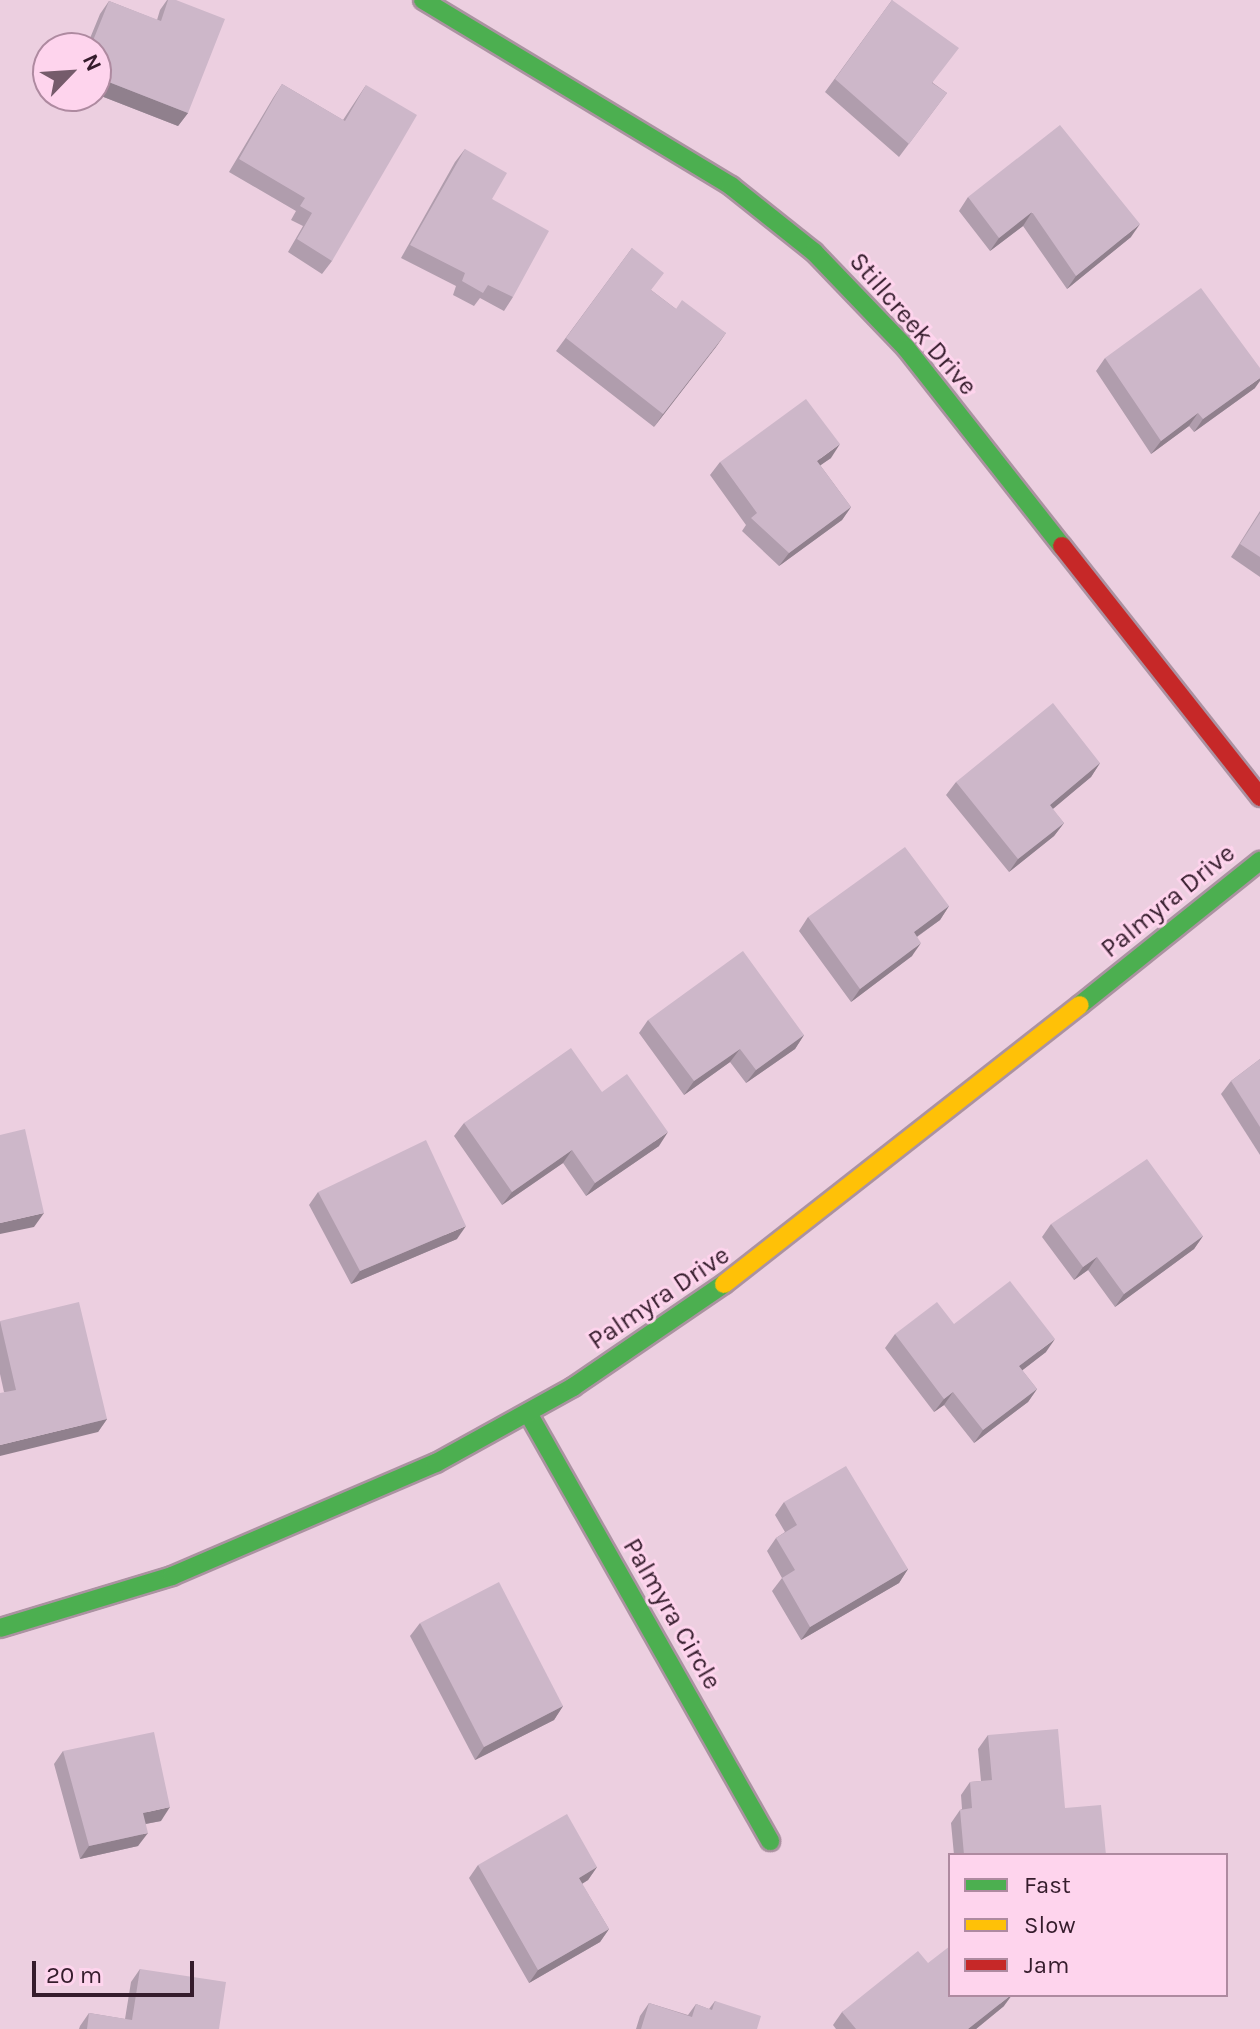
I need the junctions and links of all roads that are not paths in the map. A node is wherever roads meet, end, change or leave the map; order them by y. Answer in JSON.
{"nodes":[{"id":1,"x":423,"y":0,"type":"edge"},
{"id":2,"x":1260,"y":797,"type":"edge"},
{"id":3,"x":1260,"y":861,"type":"edge"},
{"id":4,"x":528,"y":1413,"type":"junction"},
{"id":5,"x":0,"y":1628,"type":"edge"},
{"id":6,"x":770,"y":1841,"type":"dead end"}],
"edges":[{"from":1,"to":2,"type":"street","name":"Stillcreek Drive"},
{"from":3,"to":4,"type":"street","name":"Palmyra Drive"},
{"from":4,"to":5,"type":"street","name":"Palmyra Drive"},
{"from":4,"to":6,"type":"street","name":"Palmyra Circle"}]}
